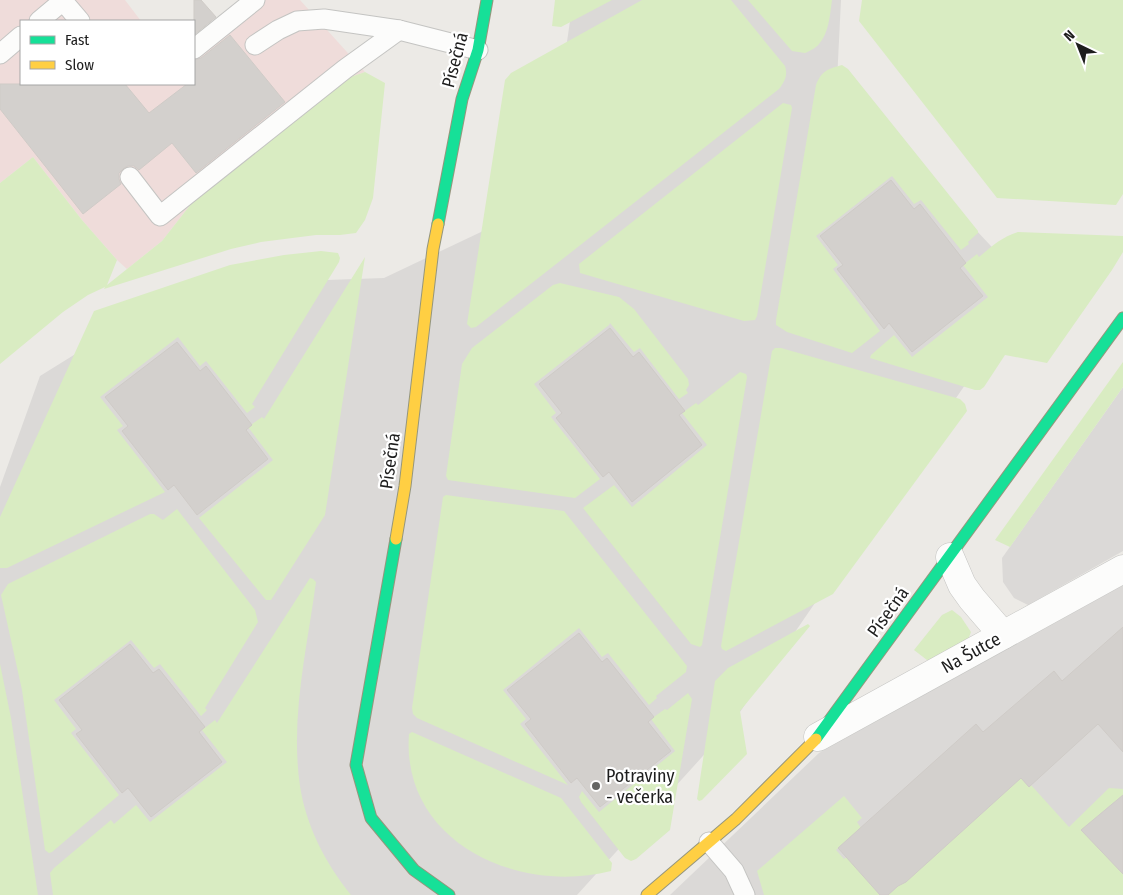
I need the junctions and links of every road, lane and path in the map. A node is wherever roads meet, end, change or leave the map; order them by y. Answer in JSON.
{"nodes":[{"id":1,"x":255,"y":0,"type":"edge"},
{"id":2,"x":486,"y":0,"type":"edge"},
{"id":3,"x":40,"y":20,"type":"edge"},
{"id":4,"x":79,"y":20,"type":"edge"},
{"id":5,"x":399,"y":30,"type":"junction"},
{"id":6,"x":20,"y":37,"type":"edge"},
{"id":7,"x":255,"y":45,"type":"dead end"},
{"id":8,"x":195,"y":48,"type":"edge"},
{"id":9,"x":478,"y":50,"type":"junction"},
{"id":10,"x":0,"y":54,"type":"edge"},
{"id":11,"x":130,"y":177,"type":"dead end"},
{"id":12,"x":1123,"y":318,"type":"edge"},
{"id":13,"x":950,"y":557,"type":"junction"},
{"id":14,"x":1123,"y":569,"type":"edge"},
{"id":15,"x":1003,"y":635,"type":"junction"},
{"id":16,"x":818,"y":737,"type":"junction"},
{"id":17,"x":709,"y":842,"type":"junction"},
{"id":18,"x":449,"y":895,"type":"edge"},
{"id":19,"x":647,"y":895,"type":"edge"},
{"id":20,"x":745,"y":895,"type":"edge"}],
"edges":[{"from":1,"to":8,"type":"lane"},
{"from":2,"to":9,"type":"street","name":"Písečná"},
{"from":3,"to":4,"type":"lane"},
{"from":5,"to":7,"type":"lane"},
{"from":5,"to":9,"type":"lane"},
{"from":5,"to":11,"type":"lane"},
{"from":6,"to":10,"type":"lane"},
{"from":9,"to":18,"type":"street","name":"Písečná"},
{"from":12,"to":13,"type":"street","name":"Písečná"},
{"from":13,"to":15,"type":"street"},
{"from":13,"to":16,"type":"street","name":"Písečná"},
{"from":14,"to":15,"type":"street","name":"Na Šutce"},
{"from":15,"to":16,"type":"street","name":"Na Šutce"},
{"from":16,"to":17,"type":"street","name":"Písečná"},
{"from":17,"to":19,"type":"street","name":"Písečná"},
{"from":17,"to":20,"type":"lane"}]}
